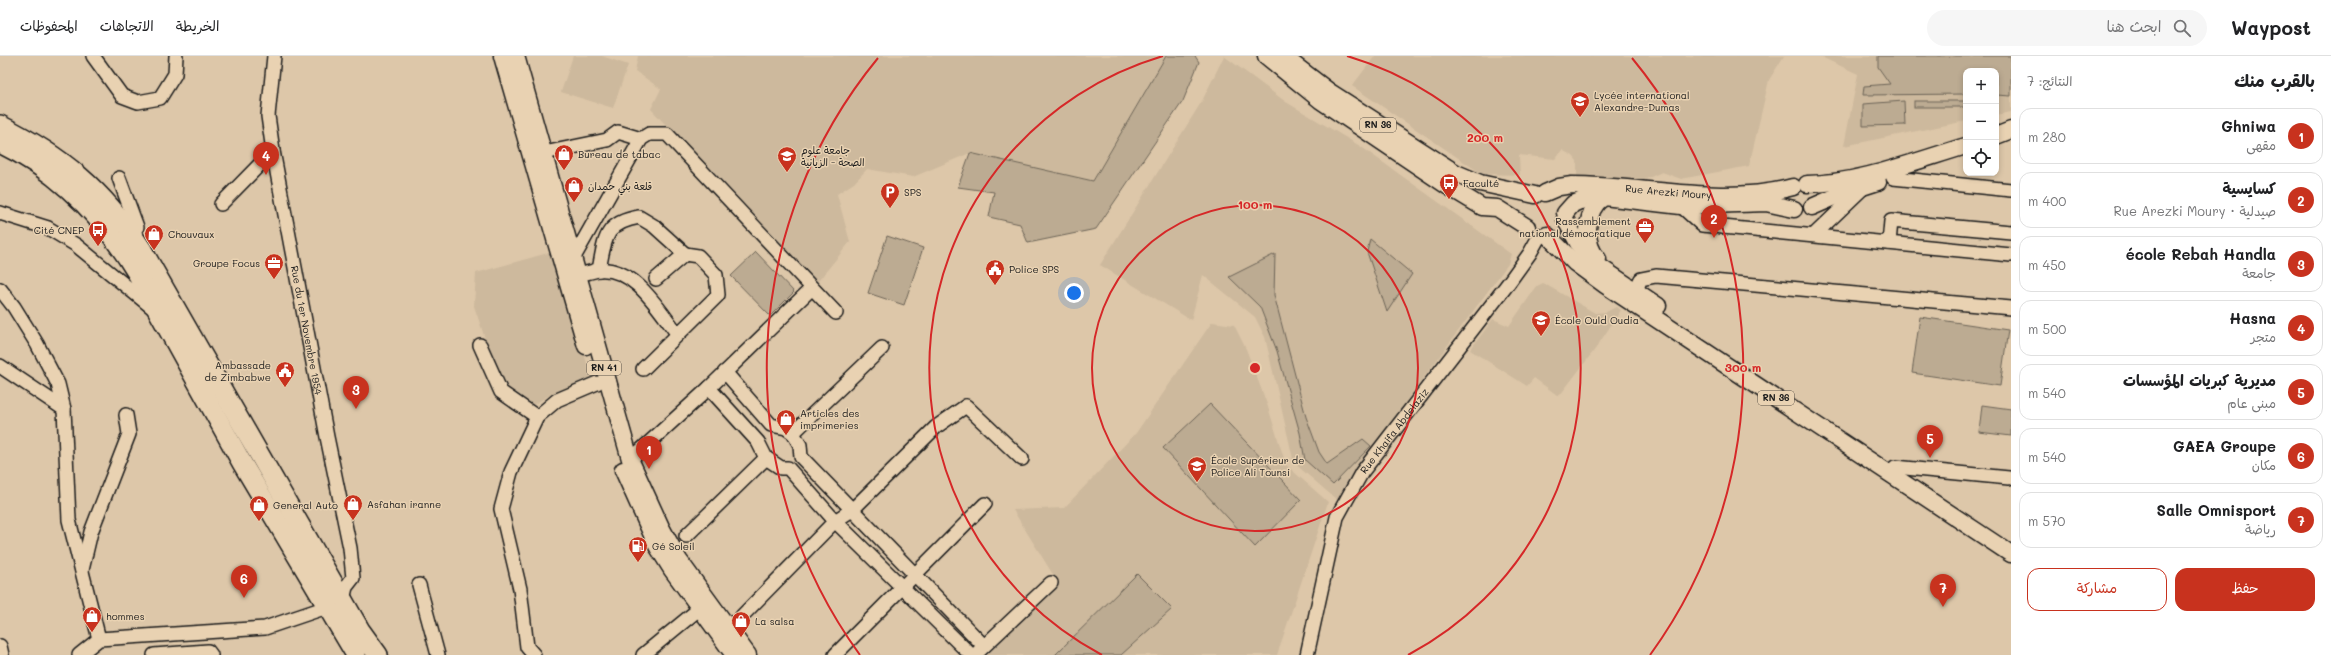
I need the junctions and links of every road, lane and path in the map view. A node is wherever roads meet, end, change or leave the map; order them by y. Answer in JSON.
{"nodes":[{"id":1,"x":93,"y":56,"type":"edge"},
{"id":2,"x":176,"y":56,"type":"edge"},
{"id":3,"x":274,"y":56,"type":"edge"},
{"id":4,"x":502,"y":56,"type":"edge"},
{"id":5,"x":516,"y":56,"type":"edge"},
{"id":6,"x":1266,"y":56,"type":"edge"},
{"id":7,"x":1283,"y":56,"type":"edge"},
{"id":8,"x":0,"y":125,"type":"edge"},
{"id":9,"x":2011,"y":130,"type":"edge"},
{"id":10,"x":1999,"y":135,"type":"edge"},
{"id":11,"x":641,"y":139,"type":"junction"},
{"id":12,"x":2011,"y":141,"type":"edge"},
{"id":13,"x":0,"y":142,"type":"edge"},
{"id":14,"x":1999,"y":146,"type":"edge"},
{"id":15,"x":1963,"y":147,"type":"edge"},
{"id":16,"x":273,"y":151,"type":"junction"},
{"id":17,"x":544,"y":153,"type":"junction"},
{"id":18,"x":1963,"y":158,"type":"edge"},
{"id":19,"x":119,"y":178,"type":"dead end"},
{"id":20,"x":1893,"y":178,"type":"junction"},
{"id":21,"x":1800,"y":185,"type":"junction"},
{"id":22,"x":1867,"y":185,"type":"junction"},
{"id":23,"x":2011,"y":190,"type":"edge"},
{"id":24,"x":1540,"y":194,"type":"junction"},
{"id":25,"x":1604,"y":197,"type":"junction"},
{"id":26,"x":221,"y":204,"type":"dead end"},
{"id":27,"x":1681,"y":206,"type":"junction"},
{"id":28,"x":1812,"y":207,"type":"junction"},
{"id":29,"x":1794,"y":209,"type":"junction"},
{"id":30,"x":0,"y":213,"type":"edge"},
{"id":31,"x":1565,"y":216,"type":"junction"},
{"id":32,"x":137,"y":227,"type":"dead end"},
{"id":33,"x":1538,"y":232,"type":"junction"},
{"id":34,"x":2011,"y":232,"type":"edge"},
{"id":35,"x":1814,"y":235,"type":"junction"},
{"id":36,"x":1889,"y":243,"type":"junction"},
{"id":37,"x":685,"y":254,"type":"junction"},
{"id":38,"x":2011,"y":255,"type":"edge"},
{"id":39,"x":573,"y":259,"type":"junction"},
{"id":40,"x":599,"y":270,"type":"junction"},
{"id":41,"x":578,"y":275,"type":"junction"},
{"id":42,"x":656,"y":279,"type":"dead end"},
{"id":43,"x":812,"y":288,"type":"junction"},
{"id":44,"x":0,"y":289,"type":"edge"},
{"id":45,"x":1639,"y":294,"type":"junction"},
{"id":46,"x":2011,"y":308,"type":"edge"},
{"id":47,"x":836,"y":313,"type":"dead end"},
{"id":48,"x":160,"y":314,"type":"junction"},
{"id":49,"x":677,"y":333,"type":"junction"},
{"id":50,"x":480,"y":345,"type":"dead end"},
{"id":51,"x":882,"y":348,"type":"dead end"},
{"id":52,"x":0,"y":366,"type":"edge"},
{"id":53,"x":643,"y":369,"type":"dead end"},
{"id":54,"x":725,"y":372,"type":"junction"},
{"id":55,"x":597,"y":383,"type":"junction"},
{"id":56,"x":709,"y":388,"type":"junction"},
{"id":57,"x":64,"y":409,"type":"junction"},
{"id":58,"x":126,"y":415,"type":"dead end"},
{"id":59,"x":537,"y":417,"type":"junction"},
{"id":60,"x":793,"y":433,"type":"junction"},
{"id":61,"x":801,"y":457,"type":"junction"},
{"id":62,"x":766,"y":458,"type":"junction"},
{"id":63,"x":1022,"y":458,"type":"dead end"},
{"id":64,"x":630,"y":460,"type":"junction"},
{"id":65,"x":1895,"y":467,"type":"junction"},
{"id":66,"x":788,"y":468,"type":"junction"},
{"id":67,"x":2009,"y":478,"type":"dead end"},
{"id":68,"x":985,"y":504,"type":"dead end"},
{"id":69,"x":852,"y":510,"type":"junction"},
{"id":70,"x":835,"y":521,"type":"junction"},
{"id":71,"x":686,"y":536,"type":"dead end"},
{"id":72,"x":2011,"y":545,"type":"edge"},
{"id":73,"x":2011,"y":554,"type":"edge"},
{"id":74,"x":81,"y":573,"type":"junction"},
{"id":75,"x":915,"y":574,"type":"junction"},
{"id":76,"x":1051,"y":583,"type":"dead end"},
{"id":77,"x":419,"y":585,"type":"dead end"},
{"id":78,"x":903,"y":587,"type":"junction"},
{"id":79,"x":335,"y":603,"type":"junction"},
{"id":80,"x":699,"y":609,"type":"junction"},
{"id":81,"x":742,"y":616,"type":"dead end"},
{"id":82,"x":99,"y":639,"type":"junction"},
{"id":83,"x":0,"y":646,"type":"edge"},
{"id":84,"x":984,"y":646,"type":"junction"},
{"id":85,"x":2,"y":655,"type":"edge"},
{"id":86,"x":79,"y":655,"type":"edge"},
{"id":87,"x":154,"y":655,"type":"edge"},
{"id":88,"x":211,"y":655,"type":"edge"},
{"id":89,"x":356,"y":655,"type":"edge"},
{"id":90,"x":378,"y":655,"type":"edge"},
{"id":91,"x":438,"y":655,"type":"edge"},
{"id":92,"x":534,"y":655,"type":"edge"},
{"id":93,"x":643,"y":655,"type":"edge"},
{"id":94,"x":734,"y":655,"type":"edge"},
{"id":95,"x":748,"y":655,"type":"edge"},
{"id":96,"x":835,"y":655,"type":"edge"},
{"id":97,"x":971,"y":655,"type":"edge"},
{"id":98,"x":975,"y":655,"type":"edge"},
{"id":99,"x":1307,"y":655,"type":"edge"}],
"edges":[{"from":1,"to":2,"type":"street"},
{"from":3,"to":16,"type":"street","name":"Rue du 1er Novembre 1954"},
{"from":4,"to":55,"type":"main road","number":"RN 41"},
{"from":5,"to":17,"type":"main road","number":"RN 41"},
{"from":6,"to":33,"type":"main road","number":"RN 36"},
{"from":7,"to":24,"type":"main road","number":"RN 36"},
{"from":8,"to":79,"type":"highway"},
{"from":9,"to":10,"type":"main road"},
{"from":11,"to":17,"type":"street"},
{"from":11,"to":39,"type":"street"},
{"from":11,"to":43,"type":"street"},
{"from":12,"to":14,"type":"main road"},
{"from":13,"to":48,"type":"highway"},
{"from":15,"to":21,"type":"main road","name":"Rue Arezki Moury"},
{"from":16,"to":26,"type":"street"},
{"from":16,"to":79,"type":"street","name":"Rue du 1er Novembre 1954"},
{"from":17,"to":39,"type":"main road","number":"RN 41"},
{"from":18,"to":20,"type":"main road"},
{"from":19,"to":32,"type":"street"},
{"from":20,"to":22,"type":"main road"},
{"from":20,"to":23,"type":"street"},
{"from":21,"to":24,"type":"main road","name":"Rue Arezki Moury"},
{"from":21,"to":28,"type":"main road"},
{"from":21,"to":29,"type":"main road"},
{"from":22,"to":28,"type":"main road"},
{"from":22,"to":35,"type":"street"},
{"from":24,"to":31,"type":"main road"},
{"from":24,"to":33,"type":"main road"},
{"from":25,"to":27,"type":"main road","name":"Rue Arezki Moury"},
{"from":25,"to":31,"type":"main road","name":"Rue Arezki Moury"},
{"from":25,"to":45,"type":"main road","number":"RN 36"},
{"from":27,"to":29,"type":"main road","name":"Rue Arezki Moury"},
{"from":27,"to":35,"type":"street"},
{"from":28,"to":29,"type":"main road"},
{"from":30,"to":48,"type":"street"},
{"from":31,"to":33,"type":"main road"},
{"from":31,"to":45,"type":"main road","number":"RN 36"},
{"from":33,"to":73,"type":"main road","number":"RN 36"},
{"from":33,"to":99,"type":"street","name":"Rue Khaifa Abdelaziz"},
{"from":34,"to":36,"type":"street"},
{"from":35,"to":36,"type":"street"},
{"from":36,"to":38,"type":"street"},
{"from":37,"to":40,"type":"street"},
{"from":37,"to":42,"type":"street"},
{"from":37,"to":49,"type":"street"},
{"from":39,"to":41,"type":"main road","number":"RN 41"},
{"from":40,"to":41,"type":"street"},
{"from":40,"to":49,"type":"street"},
{"from":41,"to":64,"type":"main road","number":"RN 41"},
{"from":43,"to":47,"type":"street"},
{"from":43,"to":54,"type":"street"},
{"from":44,"to":57,"type":"street"},
{"from":45,"to":46,"type":"street"},
{"from":45,"to":65,"type":"main road","number":"RN 36"},
{"from":48,"to":79,"type":"highway"},
{"from":49,"to":53,"type":"street"},
{"from":50,"to":59,"type":"street"},
{"from":51,"to":60,"type":"street"},
{"from":52,"to":57,"type":"street"},
{"from":54,"to":56,"type":"street"},
{"from":54,"to":60,"type":"street"},
{"from":55,"to":59,"type":"street"},
{"from":55,"to":80,"type":"main road","number":"RN 41"},
{"from":56,"to":62,"type":"street"},
{"from":56,"to":64,"type":"street"},
{"from":57,"to":74,"type":"street"},
{"from":58,"to":74,"type":"street"},
{"from":59,"to":92,"type":"street"},
{"from":60,"to":61,"type":"street"},
{"from":61,"to":66,"type":"street"},
{"from":61,"to":69,"type":"street"},
{"from":62,"to":66,"type":"street"},
{"from":62,"to":71,"type":"street"},
{"from":63,"to":69,"type":"street"},
{"from":64,"to":95,"type":"main road","number":"RN 41"},
{"from":65,"to":67,"type":"street"},
{"from":65,"to":72,"type":"main road","number":"RN 36"},
{"from":66,"to":70,"type":"street"},
{"from":68,"to":75,"type":"street"},
{"from":69,"to":70,"type":"street"},
{"from":69,"to":75,"type":"street"},
{"from":70,"to":78,"type":"street"},
{"from":70,"to":81,"type":"street"},
{"from":74,"to":82,"type":"street"},
{"from":75,"to":78,"type":"street"},
{"from":75,"to":84,"type":"street"},
{"from":76,"to":84,"type":"street"},
{"from":77,"to":91,"type":"street"},
{"from":78,"to":96,"type":"street"},
{"from":78,"to":97,"type":"street"},
{"from":79,"to":82,"type":"street"},
{"from":79,"to":89,"type":"highway"},
{"from":79,"to":90,"type":"highway"},
{"from":80,"to":93,"type":"street"},
{"from":80,"to":94,"type":"main road","number":"RN 41"},
{"from":82,"to":86,"type":"street"},
{"from":83,"to":85,"type":"street"},
{"from":84,"to":98,"type":"street"},
{"from":87,"to":88,"type":"street"}]}
